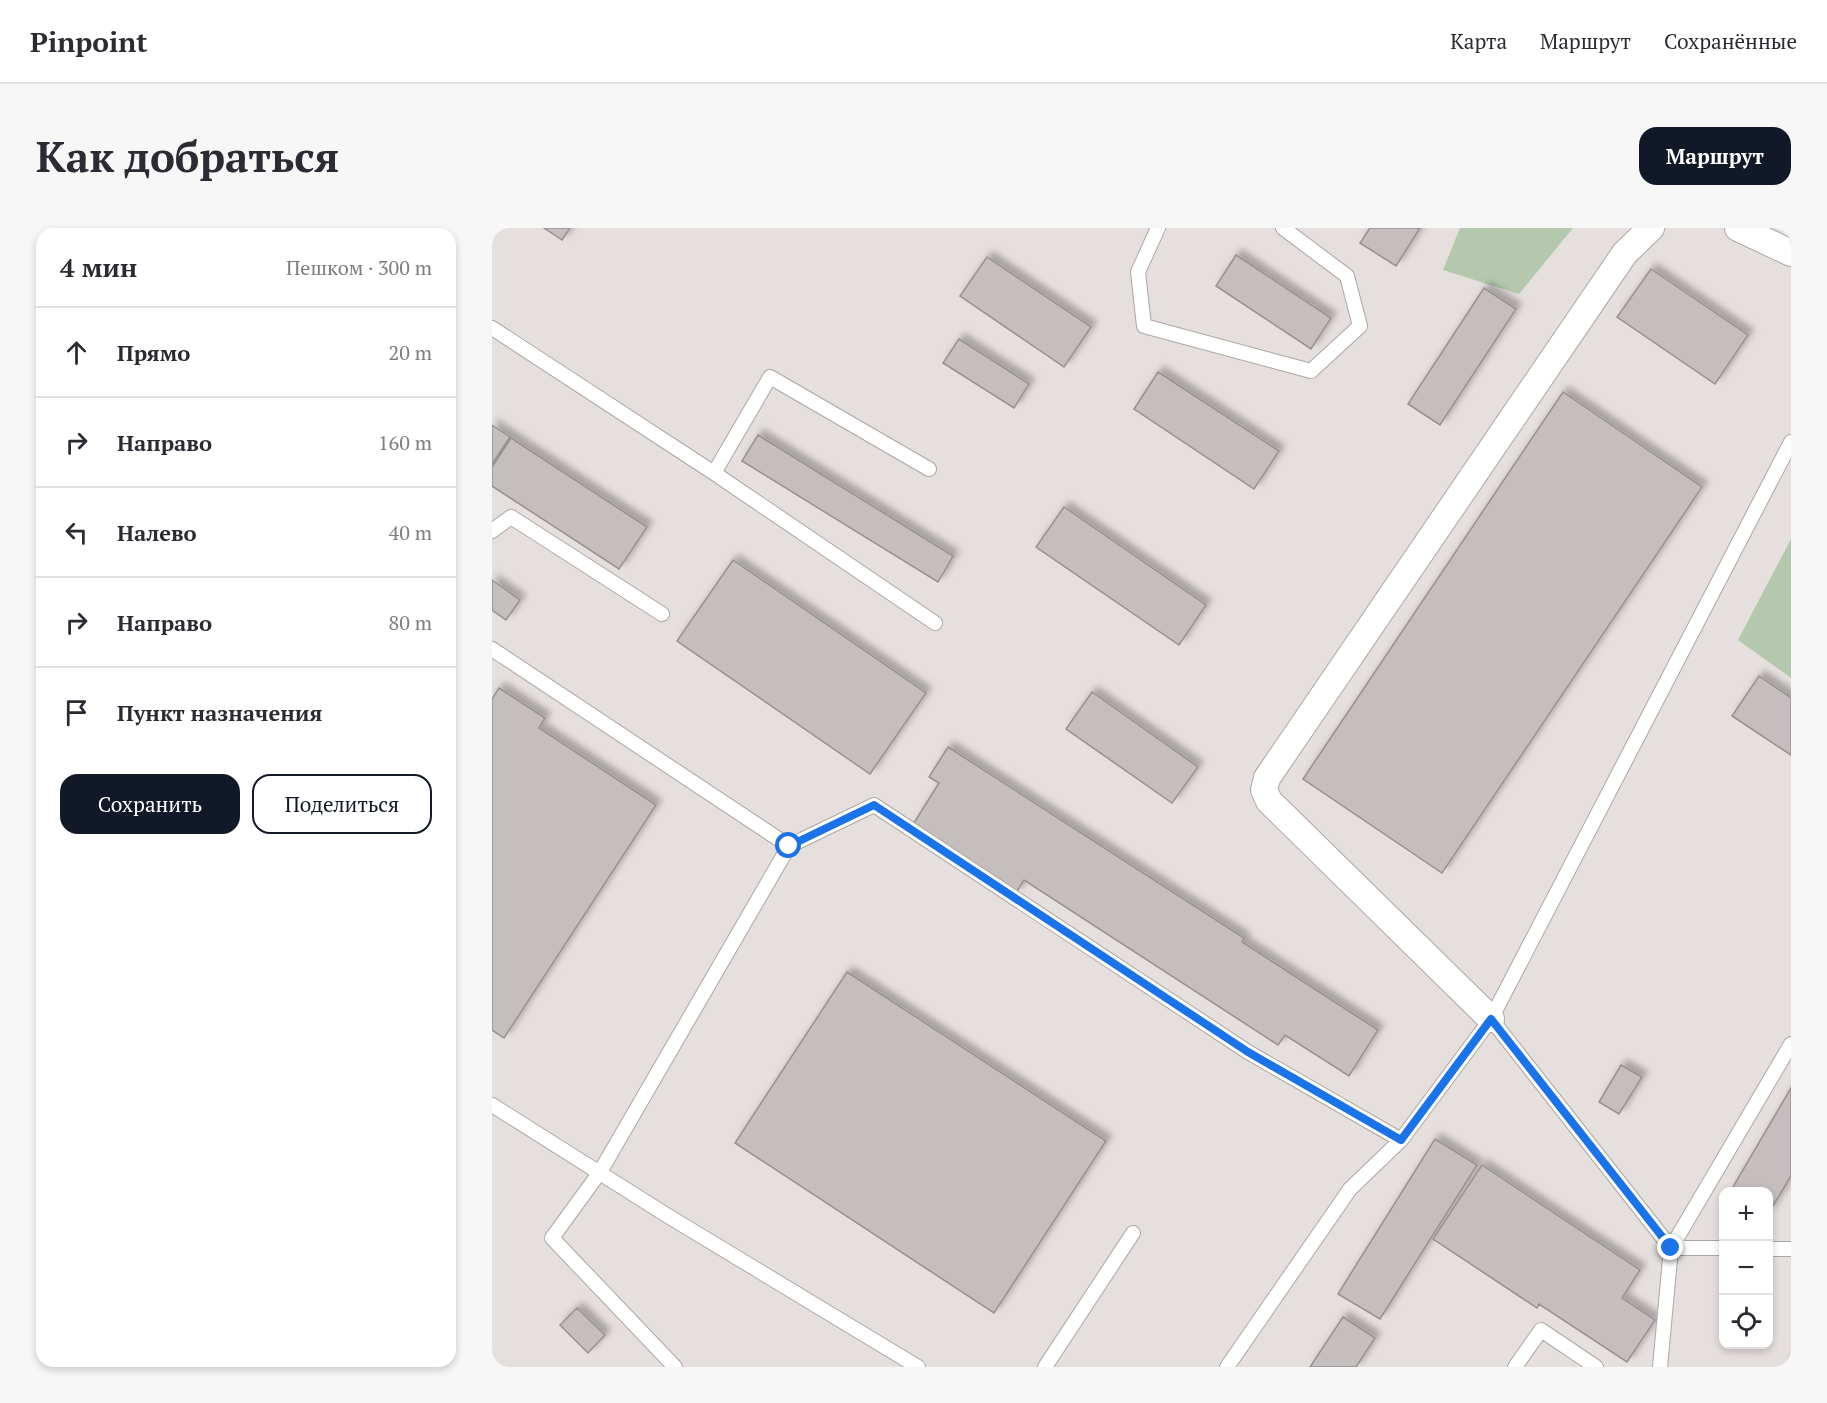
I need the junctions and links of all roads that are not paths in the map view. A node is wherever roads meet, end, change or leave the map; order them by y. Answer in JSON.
{"nodes":[{"id":1,"x":1158,"y":228,"type":"edge"},
{"id":2,"x":1283,"y":228,"type":"edge"},
{"id":3,"x":1651,"y":228,"type":"edge"},
{"id":4,"x":1738,"y":228,"type":"edge"},
{"id":5,"x":1791,"y":253,"type":"edge"},
{"id":6,"x":492,"y":327,"type":"edge"},
{"id":7,"x":1791,"y":442,"type":"edge"},
{"id":8,"x":929,"y":469,"type":"dead end"},
{"id":9,"x":714,"y":473,"type":"junction"},
{"id":10,"x":492,"y":531,"type":"edge"},
{"id":11,"x":662,"y":614,"type":"dead end"},
{"id":12,"x":935,"y":623,"type":"dead end"},
{"id":13,"x":492,"y":649,"type":"edge"},
{"id":14,"x":789,"y":846,"type":"junction"},
{"id":15,"x":1491,"y":1019,"type":"junction"},
{"id":16,"x":1791,"y":1044,"type":"edge"},
{"id":17,"x":492,"y":1105,"type":"edge"},
{"id":18,"x":1401,"y":1140,"type":"junction"},
{"id":19,"x":600,"y":1172,"type":"junction"},
{"id":20,"x":1133,"y":1233,"type":"dead end"},
{"id":21,"x":1671,"y":1248,"type":"junction"},
{"id":22,"x":1719,"y":1248,"type":"edge"},
{"id":23,"x":1773,"y":1249,"type":"edge"},
{"id":24,"x":1791,"y":1249,"type":"edge"},
{"id":25,"x":675,"y":1367,"type":"edge"},
{"id":26,"x":918,"y":1367,"type":"edge"},
{"id":27,"x":1045,"y":1367,"type":"edge"},
{"id":28,"x":1227,"y":1367,"type":"edge"},
{"id":29,"x":1515,"y":1367,"type":"edge"},
{"id":30,"x":1596,"y":1367,"type":"edge"},
{"id":31,"x":1660,"y":1367,"type":"edge"}],
"edges":[{"from":1,"to":2,"type":"lane"},
{"from":3,"to":15,"type":"street"},
{"from":4,"to":5,"type":"street"},
{"from":6,"to":9,"type":"lane"},
{"from":7,"to":15,"type":"lane"},
{"from":8,"to":9,"type":"lane"},
{"from":9,"to":12,"type":"lane"},
{"from":10,"to":11,"type":"lane"},
{"from":13,"to":14,"type":"lane"},
{"from":14,"to":18,"type":"lane"},
{"from":14,"to":19,"type":"lane"},
{"from":15,"to":18,"type":"lane"},
{"from":15,"to":21,"type":"lane"},
{"from":16,"to":21,"type":"lane"},
{"from":17,"to":19,"type":"lane"},
{"from":18,"to":28,"type":"lane"},
{"from":19,"to":25,"type":"lane"},
{"from":19,"to":26,"type":"lane"},
{"from":20,"to":27,"type":"lane"},
{"from":21,"to":22,"type":"lane"},
{"from":21,"to":31,"type":"lane"},
{"from":23,"to":24,"type":"lane"},
{"from":29,"to":30,"type":"lane"}]}
